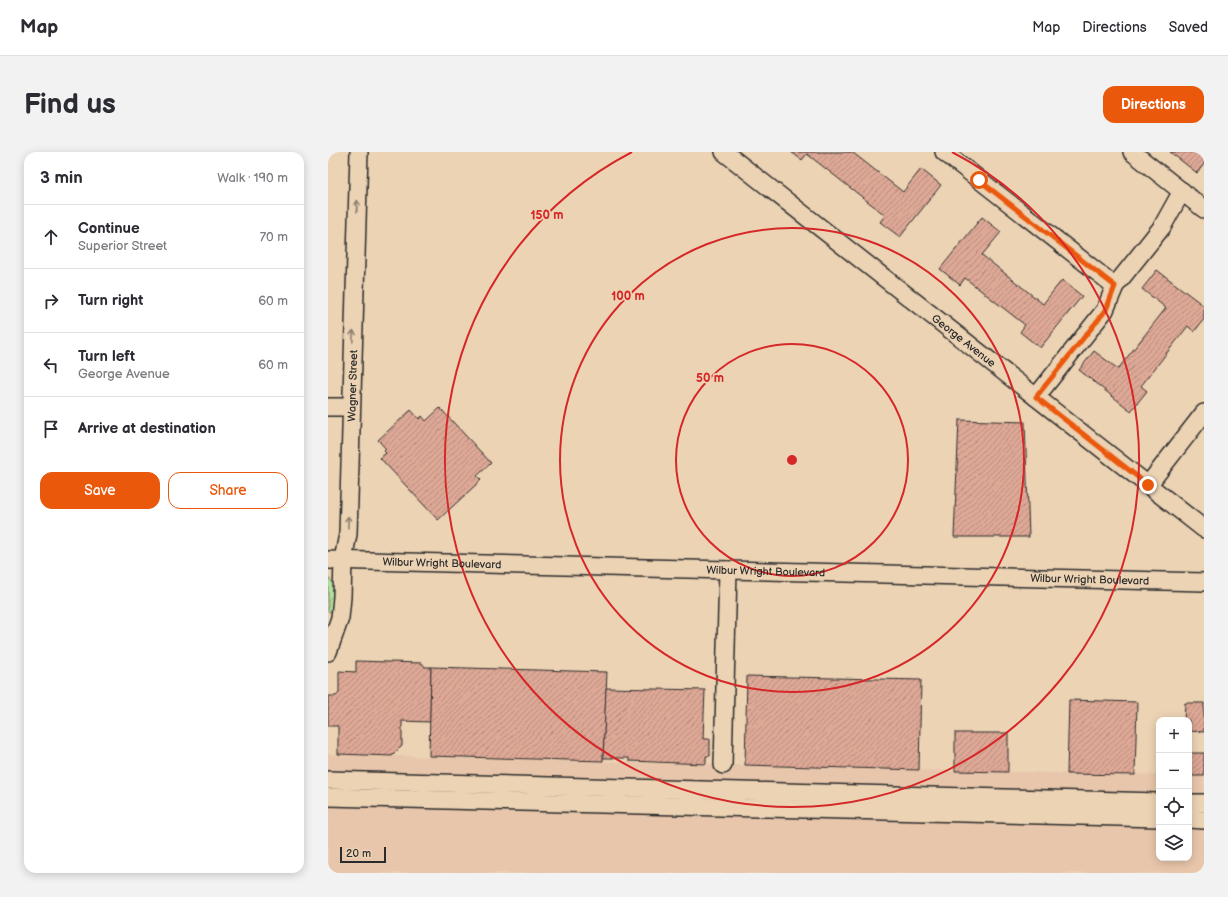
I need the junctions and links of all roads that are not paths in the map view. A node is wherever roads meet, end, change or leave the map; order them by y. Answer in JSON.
{"nodes":[{"id":1,"x":359,"y":152,"type":"edge"},
{"id":2,"x":724,"y":152,"type":"edge"},
{"id":3,"x":944,"y":152,"type":"edge"},
{"id":4,"x":1132,"y":152,"type":"edge"},
{"id":5,"x":1182,"y":192,"type":"junction"},
{"id":6,"x":1204,"y":209,"type":"edge"},
{"id":7,"x":1115,"y":286,"type":"junction"},
{"id":8,"x":1036,"y":397,"type":"junction"},
{"id":9,"x":328,"y":407,"type":"edge"},
{"id":10,"x":351,"y":407,"type":"junction"},
{"id":11,"x":1204,"y":413,"type":"edge"},
{"id":12,"x":1148,"y":485,"type":"junction"},
{"id":13,"x":1204,"y":529,"type":"edge"},
{"id":14,"x":335,"y":560,"type":"edge"},
{"id":15,"x":728,"y":570,"type":"junction"},
{"id":16,"x":1204,"y":582,"type":"edge"},
{"id":17,"x":328,"y":652,"type":"edge"},
{"id":18,"x":723,"y":765,"type":"dead end"},
{"id":19,"x":328,"y":780,"type":"edge"},
{"id":20,"x":328,"y":797,"type":"edge"},
{"id":21,"x":1156,"y":802,"type":"edge"},
{"id":22,"x":1192,"y":803,"type":"edge"},
{"id":23,"x":1204,"y":803,"type":"edge"},
{"id":24,"x":1156,"y":818,"type":"edge"},
{"id":25,"x":1192,"y":819,"type":"edge"},
{"id":26,"x":1204,"y":820,"type":"edge"}],
"edges":[{"from":10,"to":1,"type":"street","name":"Wagner Street","one_way":true},
{"from":2,"to":8,"type":"street","name":"George Avenue"},
{"from":3,"to":7,"type":"street"},
{"from":4,"to":5,"type":"street"},
{"from":5,"to":6,"type":"street"},
{"from":5,"to":7,"type":"street"},
{"from":7,"to":8,"type":"street"},
{"from":8,"to":12,"type":"street","name":"George Avenue"},
{"from":9,"to":10,"type":"street"},
{"from":14,"to":10,"type":"street","name":"Wagner Street","one_way":true},
{"from":11,"to":12,"type":"street"},
{"from":12,"to":13,"type":"street","name":"George Avenue"},
{"from":14,"to":15,"type":"street","name":"Wilbur Wright Boulevard"},
{"from":14,"to":17,"type":"street","name":"Wagner Street"},
{"from":15,"to":16,"type":"street","name":"Wilbur Wright Boulevard"},
{"from":15,"to":18,"type":"street"},
{"from":19,"to":21,"type":"street"},
{"from":20,"to":24,"type":"street"},
{"from":22,"to":23,"type":"street"},
{"from":25,"to":26,"type":"street"}]}
